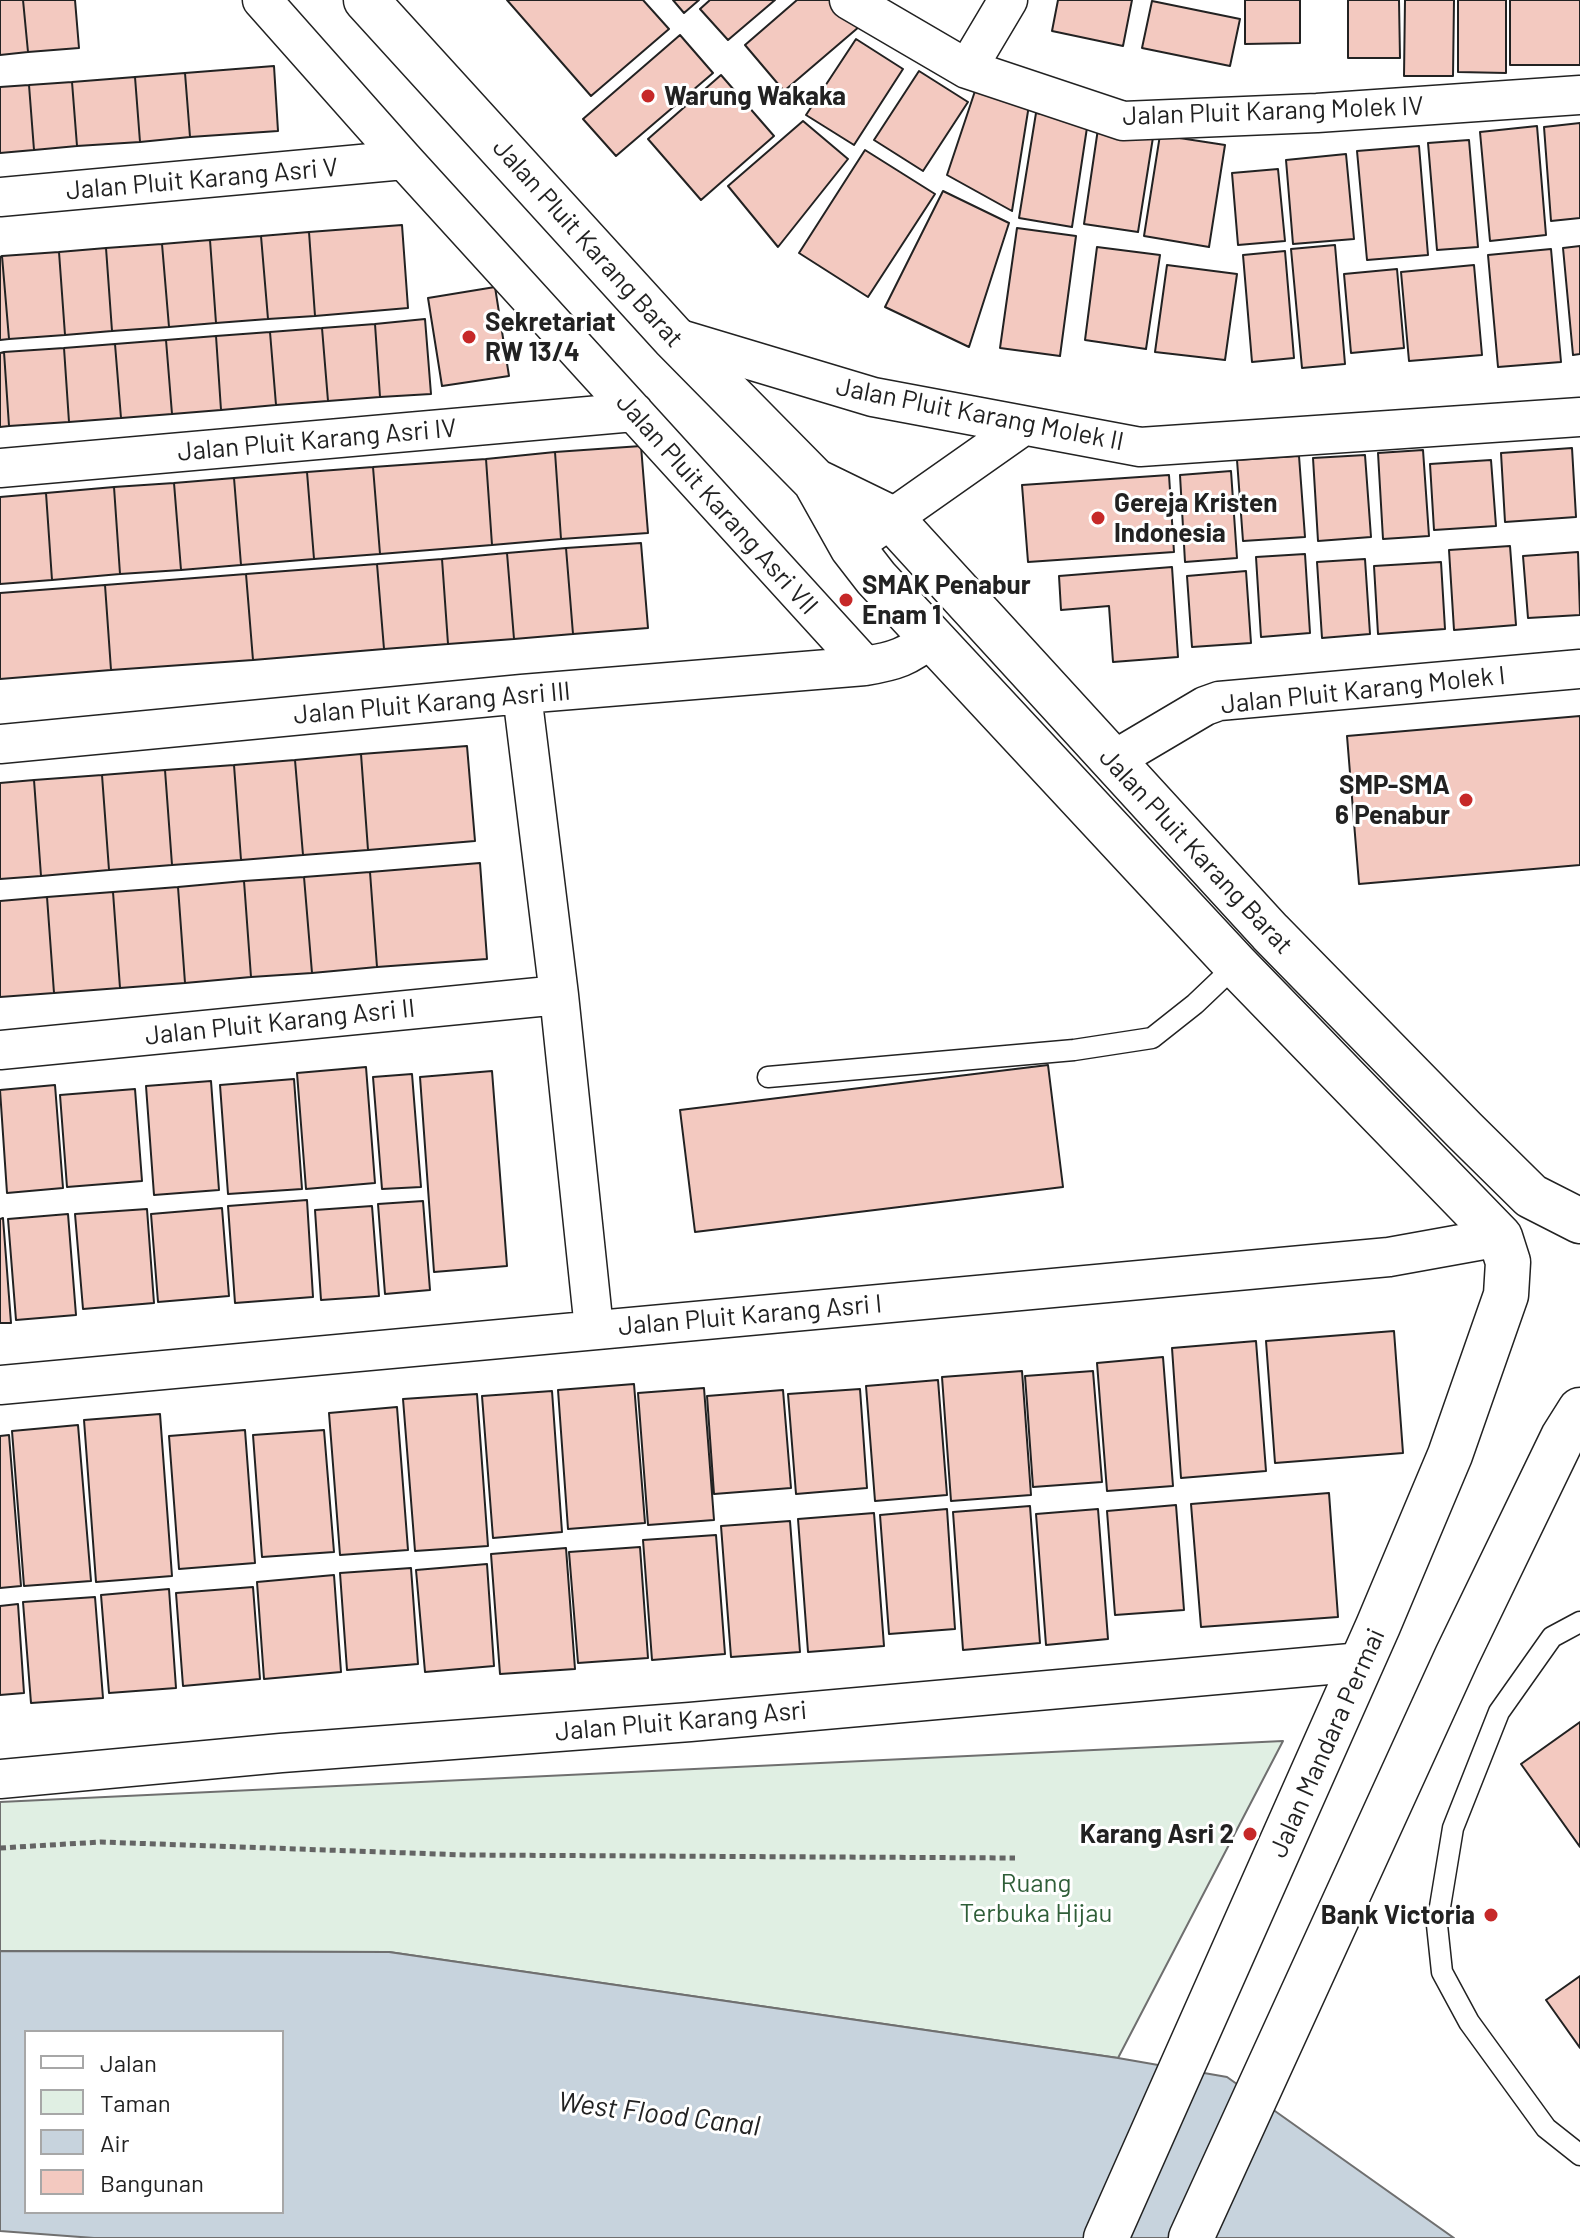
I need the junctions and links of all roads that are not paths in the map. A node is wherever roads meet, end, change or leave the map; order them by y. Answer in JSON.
{"nodes":[{"id":1,"x":262,"y":0,"type":"edge"},
{"id":2,"x":366,"y":0,"type":"edge"},
{"id":3,"x":849,"y":0,"type":"edge"},
{"id":4,"x":1008,"y":0,"type":"edge"},
{"id":5,"x":967,"y":69,"type":"junction"},
{"id":6,"x":1580,"y":95,"type":"edge"},
{"id":7,"x":404,"y":160,"type":"junction"},
{"id":8,"x":0,"y":197,"type":"edge"},
{"id":9,"x":673,"y":337,"type":"junction"},
{"id":10,"x":634,"y":412,"type":"junction"},
{"id":11,"x":1580,"y":417,"type":"edge"},
{"id":12,"x":1023,"y":426,"type":"junction"},
{"id":13,"x":0,"y":468,"type":"edge"},
{"id":14,"x":815,"y":481,"type":"junction"},
{"id":15,"x":891,"y":518,"type":"junction"},
{"id":16,"x":852,"y":547,"type":"junction"},
{"id":17,"x":932,"y":637,"type":"junction"},
{"id":18,"x":865,"y":666,"type":"junction"},
{"id":19,"x":1580,"y":669,"type":"edge"},
{"id":20,"x":522,"y":694,"type":"junction"},
{"id":21,"x":0,"y":744,"type":"edge"},
{"id":22,"x":1112,"y":761,"type":"junction"},
{"id":23,"x":1228,"y":973,"type":"junction"},
{"id":24,"x":559,"y":995,"type":"junction"},
{"id":25,"x":0,"y":1050,"type":"edge"},
{"id":26,"x":768,"y":1077,"type":"dead end"},
{"id":27,"x":1580,"y":1221,"type":"edge"},
{"id":28,"x":1500,"y":1237,"type":"junction"},
{"id":29,"x":594,"y":1329,"type":"junction"},
{"id":30,"x":0,"y":1385,"type":"edge"},
{"id":31,"x":1574,"y":1429,"type":"edge"},
{"id":32,"x":1580,"y":1622,"type":"edge"},
{"id":33,"x":1362,"y":1662,"type":"junction"},
{"id":34,"x":0,"y":1779,"type":"edge"},
{"id":35,"x":1580,"y":2155,"type":"edge"},
{"id":36,"x":1106,"y":2238,"type":"edge"},
{"id":37,"x":1191,"y":2238,"type":"edge"}],
"edges":[{"from":1,"to":7,"type":"street","name":"Jalan Pluit Karang Asri VII"},
{"from":2,"to":9,"type":"street","name":"Jalan Pluit Karang Barat"},
{"from":3,"to":5,"type":"street","name":"Jalan Pluit Karang Molek IV"},
{"from":4,"to":5,"type":"street"},
{"from":5,"to":6,"type":"street","name":"Jalan Pluit Karang Molek IV"},
{"from":7,"to":8,"type":"street","name":"Jalan Pluit Karang Asri V"},
{"from":7,"to":10,"type":"street","name":"Jalan Pluit Karang Asri VII"},
{"from":9,"to":12,"type":"street","name":"Jalan Pluit Karang Molek II"},
{"from":9,"to":14,"type":"street","name":"Jalan Pluit Karang Barat"},
{"from":10,"to":13,"type":"street","name":"Jalan Pluit Karang Asri IV"},
{"from":10,"to":18,"type":"street","name":"Jalan Pluit Karang Asri VII"},
{"from":11,"to":12,"type":"street","name":"Jalan Pluit Karang Molek II"},
{"from":12,"to":15,"type":"street"},
{"from":14,"to":15,"type":"street","name":"Jalan Pluit Karang Barat"},
{"from":14,"to":16,"type":"street","name":"Jalan Pluit Karang Barat"},
{"from":15,"to":16,"type":"street"},
{"from":15,"to":22,"type":"street","name":"Jalan Pluit Karang Barat"},
{"from":16,"to":17,"type":"street","name":"Jalan Pluit Karang Barat"},
{"from":17,"to":18,"type":"street"},
{"from":17,"to":23,"type":"street","name":"Jalan Pluit Karang Barat"},
{"from":18,"to":20,"type":"street","name":"Jalan Pluit Karang Asri III"},
{"from":19,"to":22,"type":"street","name":"Jalan Pluit Karang Molek I"},
{"from":20,"to":21,"type":"street","name":"Jalan Pluit Karang Asri III"},
{"from":20,"to":24,"type":"street"},
{"from":22,"to":27,"type":"street","name":"Jalan Pluit Karang Barat"},
{"from":23,"to":26,"type":"lane"},
{"from":23,"to":28,"type":"street","name":"Jalan Pluit Karang Barat"},
{"from":24,"to":25,"type":"street","name":"Jalan Pluit Karang Asri II"},
{"from":24,"to":29,"type":"street"},
{"from":28,"to":29,"type":"street","name":"Jalan Pluit Karang Asri I"},
{"from":28,"to":33,"type":"street","name":"Jalan Mandara Permai"},
{"from":29,"to":30,"type":"street","name":"Jalan Pluit Karang Asri I"},
{"from":31,"to":37,"type":"street"},
{"from":32,"to":35,"type":"lane"},
{"from":33,"to":34,"type":"street","name":"Jalan Pluit Karang Asri"},
{"from":33,"to":36,"type":"street","name":"Jalan Mandara Permai"}]}
